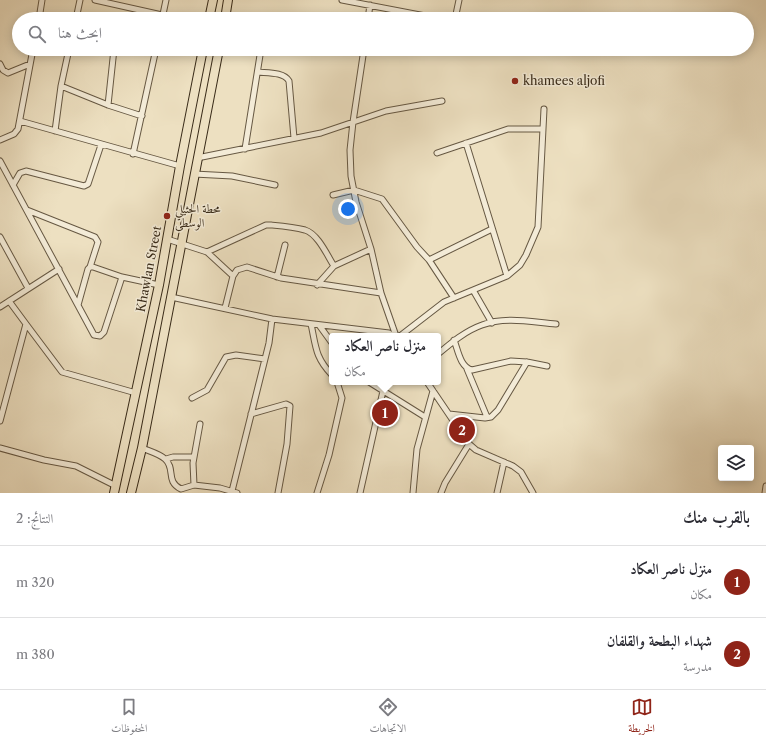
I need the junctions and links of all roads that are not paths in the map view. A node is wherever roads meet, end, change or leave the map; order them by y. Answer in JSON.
{"nodes":[{"id":1,"x":42,"y":0,"type":"edge"},
{"id":2,"x":80,"y":0,"type":"edge"},
{"id":3,"x":95,"y":0,"type":"edge"},
{"id":4,"x":166,"y":0,"type":"edge"},
{"id":5,"x":213,"y":0,"type":"edge"},
{"id":6,"x":228,"y":0,"type":"edge"},
{"id":7,"x":342,"y":0,"type":"edge"},
{"id":8,"x":458,"y":0,"type":"edge"},
{"id":9,"x":370,"y":5,"type":"junction"},
{"id":10,"x":40,"y":12,"type":"edge"},
{"id":11,"x":77,"y":12,"type":"edge"},
{"id":12,"x":142,"y":12,"type":"edge"},
{"id":13,"x":163,"y":12,"type":"edge"},
{"id":14,"x":210,"y":12,"type":"edge"},
{"id":15,"x":225,"y":12,"type":"edge"},
{"id":16,"x":369,"y":12,"type":"edge"},
{"id":17,"x":406,"y":12,"type":"edge"},
{"id":18,"x":456,"y":12,"type":"edge"},
{"id":19,"x":32,"y":56,"type":"edge"},
{"id":20,"x":67,"y":56,"type":"edge"},
{"id":21,"x":113,"y":56,"type":"edge"},
{"id":22,"x":155,"y":56,"type":"edge"},
{"id":23,"x":202,"y":56,"type":"edge"},
{"id":24,"x":218,"y":56,"type":"edge"},
{"id":25,"x":260,"y":56,"type":"edge"},
{"id":26,"x":363,"y":56,"type":"edge"},
{"id":27,"x":0,"y":64,"type":"edge"},
{"id":28,"x":30,"y":64,"type":"junction"},
{"id":29,"x":258,"y":72,"type":"junction"},
{"id":30,"x":61,"y":86,"type":"junction"},
{"id":31,"x":442,"y":101,"type":"dead end"},
{"id":32,"x":108,"y":105,"type":"junction"},
{"id":33,"x":544,"y":109,"type":"dead end"},
{"id":34,"x":142,"y":116,"type":"junction"},
{"id":35,"x":20,"y":121,"type":"junction"},
{"id":36,"x":353,"y":122,"type":"junction"},
{"id":37,"x":543,"y":129,"type":"junction"},
{"id":38,"x":55,"y":131,"type":"junction"},
{"id":39,"x":294,"y":138,"type":"junction"},
{"id":40,"x":0,"y":140,"type":"edge"},
{"id":41,"x":466,"y":143,"type":"junction"},
{"id":42,"x":101,"y":145,"type":"junction"},
{"id":43,"x":244,"y":149,"type":"junction"},
{"id":44,"x":437,"y":153,"type":"dead end"},
{"id":45,"x":133,"y":154,"type":"junction"},
{"id":46,"x":197,"y":158,"type":"junction"},
{"id":47,"x":0,"y":161,"type":"edge"},
{"id":48,"x":180,"y":166,"type":"junction"},
{"id":49,"x":194,"y":174,"type":"junction"},
{"id":50,"x":14,"y":185,"type":"junction"},
{"id":51,"x":275,"y":185,"type":"dead end"},
{"id":52,"x":354,"y":190,"type":"junction"},
{"id":53,"x":333,"y":195,"type":"dead end"},
{"id":54,"x":27,"y":210,"type":"junction"},
{"id":55,"x":492,"y":229,"type":"junction"},
{"id":56,"x":0,"y":237,"type":"edge"},
{"id":57,"x":167,"y":239,"type":"junction"},
{"id":58,"x":182,"y":244,"type":"junction"},
{"id":59,"x":285,"y":245,"type":"dead end"},
{"id":60,"x":371,"y":249,"type":"junction"},
{"id":61,"x":207,"y":252,"type":"junction"},
{"id":62,"x":429,"y":260,"type":"junction"},
{"id":63,"x":334,"y":266,"type":"junction"},
{"id":64,"x":90,"y":268,"type":"junction"},
{"id":65,"x":59,"y":269,"type":"junction"},
{"id":66,"x":232,"y":276,"type":"junction"},
{"id":67,"x":507,"y":276,"type":"junction"},
{"id":68,"x":122,"y":277,"type":"junction"},
{"id":69,"x":277,"y":277,"type":"junction"},
{"id":70,"x":317,"y":284,"type":"junction"},
{"id":71,"x":159,"y":285,"type":"junction"},
{"id":72,"x":28,"y":288,"type":"junction"},
{"id":73,"x":473,"y":290,"type":"junction"},
{"id":74,"x":381,"y":294,"type":"junction"},
{"id":75,"x":171,"y":297,"type":"junction"},
{"id":76,"x":454,"y":298,"type":"junction"},
{"id":77,"x":9,"y":301,"type":"junction"},
{"id":78,"x":78,"y":306,"type":"junction"},
{"id":79,"x":0,"y":307,"type":"edge"},
{"id":80,"x":225,"y":308,"type":"junction"},
{"id":81,"x":272,"y":319,"type":"junction"},
{"id":82,"x":492,"y":323,"type":"junction"},
{"id":83,"x":26,"y":324,"type":"junction"},
{"id":84,"x":311,"y":324,"type":"junction"},
{"id":85,"x":556,"y":324,"type":"dead end"},
{"id":86,"x":319,"y":325,"type":"junction"},
{"id":87,"x":388,"y":333,"type":"edge"},
{"id":88,"x":395,"y":333,"type":"edge"},
{"id":89,"x":404,"y":333,"type":"edge"},
{"id":90,"x":329,"y":339,"type":"edge"},
{"id":91,"x":454,"y":340,"type":"junction"},
{"id":92,"x":441,"y":351,"type":"edge"},
{"id":93,"x":265,"y":359,"type":"junction"},
{"id":94,"x":527,"y":362,"type":"junction"},
{"id":95,"x":547,"y":366,"type":"dead end"},
{"id":96,"x":467,"y":369,"type":"junction"},
{"id":97,"x":329,"y":372,"type":"edge"},
{"id":98,"x":338,"y":385,"type":"edge"},
{"id":99,"x":374,"y":385,"type":"edge"},
{"id":100,"x":385,"y":385,"type":"edge"},
{"id":101,"x":429,"y":385,"type":"edge"},
{"id":102,"x":383,"y":391,"type":"junction"},
{"id":103,"x":433,"y":391,"type":"junction"},
{"id":104,"x":136,"y":393,"type":"junction"},
{"id":105,"x":192,"y":398,"type":"dead end"},
{"id":106,"x":251,"y":414,"type":"junction"},
{"id":107,"x":449,"y":414,"type":"junction"},
{"id":108,"x":425,"y":417,"type":"junction"},
{"id":109,"x":487,"y":417,"type":"junction"},
{"id":110,"x":0,"y":421,"type":"edge"},
{"id":111,"x":200,"y":424,"type":"dead end"},
{"id":112,"x":469,"y":444,"type":"junction"},
{"id":113,"x":0,"y":448,"type":"edge"},
{"id":114,"x":142,"y":448,"type":"junction"},
{"id":115,"x":194,"y":457,"type":"junction"},
{"id":116,"x":166,"y":459,"type":"junction"},
{"id":117,"x":504,"y":462,"type":"junction"},
{"id":118,"x":194,"y":485,"type":"junction"},
{"id":119,"x":766,"y":486,"type":"edge"},
{"id":120,"x":115,"y":490,"type":"edge"},
{"id":121,"x":183,"y":491,"type":"edge"},
{"id":122,"x":234,"y":492,"type":"edge"},
{"id":123,"x":415,"y":492,"type":"edge"},
{"id":124,"x":131,"y":493,"type":"edge"},
{"id":125,"x":278,"y":493,"type":"edge"},
{"id":126,"x":317,"y":493,"type":"edge"},
{"id":127,"x":360,"y":493,"type":"edge"},
{"id":128,"x":441,"y":493,"type":"edge"},
{"id":129,"x":496,"y":493,"type":"edge"},
{"id":130,"x":533,"y":493,"type":"edge"},
{"id":131,"x":765,"y":493,"type":"edge"}],
"edges":[{"from":1,"to":10,"type":"street"},
{"from":2,"to":11,"type":"street"},
{"from":3,"to":12,"type":"street"},
{"from":4,"to":13,"type":"street"},
{"from":5,"to":14,"type":"main road"},
{"from":6,"to":15,"type":"main road"},
{"from":7,"to":9,"type":"street"},
{"from":8,"to":18,"type":"street"},
{"from":9,"to":16,"type":"street"},
{"from":9,"to":17,"type":"street"},
{"from":19,"to":28,"type":"street"},
{"from":20,"to":30,"type":"street"},
{"from":21,"to":32,"type":"street"},
{"from":22,"to":34,"type":"street"},
{"from":23,"to":48,"type":"main road","name":"Khawlan Street"},
{"from":24,"to":46,"type":"main road"},
{"from":25,"to":29,"type":"street"},
{"from":26,"to":36,"type":"street"},
{"from":27,"to":28,"type":"street"},
{"from":28,"to":35,"type":"street"},
{"from":29,"to":39,"type":"street"},
{"from":29,"to":43,"type":"street"},
{"from":30,"to":32,"type":"street"},
{"from":30,"to":38,"type":"street"},
{"from":31,"to":36,"type":"street"},
{"from":32,"to":34,"type":"street"},
{"from":33,"to":37,"type":"street"},
{"from":34,"to":45,"type":"street"},
{"from":35,"to":38,"type":"street"},
{"from":35,"to":40,"type":"street"},
{"from":36,"to":39,"type":"street"},
{"from":36,"to":52,"type":"street"},
{"from":37,"to":41,"type":"street"},
{"from":37,"to":67,"type":"street"},
{"from":38,"to":42,"type":"street"},
{"from":39,"to":43,"type":"street"},
{"from":41,"to":44,"type":"street"},
{"from":41,"to":55,"type":"street"},
{"from":42,"to":45,"type":"street"},
{"from":42,"to":50,"type":"street"},
{"from":43,"to":46,"type":"street"},
{"from":45,"to":48,"type":"street"},
{"from":46,"to":49,"type":"main road"},
{"from":47,"to":50,"type":"street"},
{"from":48,"to":57,"type":"main road","name":"Khawlan Street"},
{"from":49,"to":51,"type":"street"},
{"from":49,"to":58,"type":"main road"},
{"from":50,"to":54,"type":"street"},
{"from":52,"to":53,"type":"street"},
{"from":52,"to":60,"type":"street"},
{"from":52,"to":62,"type":"street"},
{"from":54,"to":64,"type":"street"},
{"from":54,"to":65,"type":"street"},
{"from":55,"to":62,"type":"street"},
{"from":55,"to":67,"type":"street"},
{"from":56,"to":72,"type":"street"},
{"from":57,"to":58,"type":"street"},
{"from":57,"to":71,"type":"main road","name":"Khawlan Street"},
{"from":58,"to":61,"type":"street"},
{"from":58,"to":75,"type":"main road"},
{"from":59,"to":69,"type":"street"},
{"from":60,"to":63,"type":"street"},
{"from":60,"to":74,"type":"street"},
{"from":61,"to":63,"type":"street"},
{"from":61,"to":66,"type":"street"},
{"from":62,"to":76,"type":"street"},
{"from":63,"to":70,"type":"street"},
{"from":64,"to":68,"type":"street"},
{"from":64,"to":78,"type":"street"},
{"from":65,"to":72,"type":"street"},
{"from":65,"to":78,"type":"street"},
{"from":66,"to":69,"type":"street"},
{"from":66,"to":80,"type":"street"},
{"from":67,"to":73,"type":"street"},
{"from":68,"to":71,"type":"street"},
{"from":68,"to":78,"type":"street"},
{"from":69,"to":70,"type":"street"},
{"from":70,"to":74,"type":"street"},
{"from":71,"to":104,"type":"main road","name":"Khawlan Street"},
{"from":72,"to":77,"type":"street"},
{"from":73,"to":76,"type":"street"},
{"from":73,"to":82,"type":"street"},
{"from":74,"to":88,"type":"street"},
{"from":75,"to":80,"type":"street"},
{"from":75,"to":114,"type":"main road"},
{"from":76,"to":89,"type":"street"},
{"from":77,"to":79,"type":"street"},
{"from":77,"to":83,"type":"street"},
{"from":80,"to":81,"type":"street"},
{"from":81,"to":84,"type":"street"},
{"from":81,"to":93,"type":"street"},
{"from":82,"to":85,"type":"street"},
{"from":82,"to":91,"type":"street"},
{"from":83,"to":104,"type":"street"},
{"from":83,"to":110,"type":"street"},
{"from":84,"to":86,"type":"street"},
{"from":84,"to":97,"type":"street"},
{"from":86,"to":87,"type":"street"},
{"from":86,"to":90,"type":"street"},
{"from":91,"to":92,"type":"street"},
{"from":91,"to":96,"type":"street"},
{"from":93,"to":105,"type":"street"},
{"from":93,"to":106,"type":"street"},
{"from":94,"to":95,"type":"street"},
{"from":94,"to":96,"type":"street"},
{"from":94,"to":109,"type":"street"},
{"from":96,"to":109,"type":"street"},
{"from":98,"to":126,"type":"street"},
{"from":99,"to":102,"type":"street"},
{"from":100,"to":102,"type":"street"},
{"from":101,"to":103,"type":"street"},
{"from":102,"to":108,"type":"street"},
{"from":102,"to":127,"type":"street"},
{"from":103,"to":107,"type":"street"},
{"from":103,"to":108,"type":"street"},
{"from":104,"to":120,"type":"main road","name":"Khawlan Street"},
{"from":106,"to":122,"type":"street"},
{"from":106,"to":125,"type":"street"},
{"from":107,"to":109,"type":"street"},
{"from":107,"to":112,"type":"street"},
{"from":108,"to":123,"type":"street"},
{"from":111,"to":115,"type":"street"},
{"from":112,"to":117,"type":"street"},
{"from":112,"to":128,"type":"street"},
{"from":113,"to":120,"type":"street"},
{"from":114,"to":116,"type":"street"},
{"from":114,"to":124,"type":"main road"},
{"from":115,"to":116,"type":"street"},
{"from":115,"to":118,"type":"street"},
{"from":116,"to":121,"type":"street"},
{"from":117,"to":129,"type":"street"},
{"from":117,"to":130,"type":"street"},
{"from":118,"to":121,"type":"street"},
{"from":118,"to":122,"type":"street"},
{"from":119,"to":131,"type":"street"}]}
